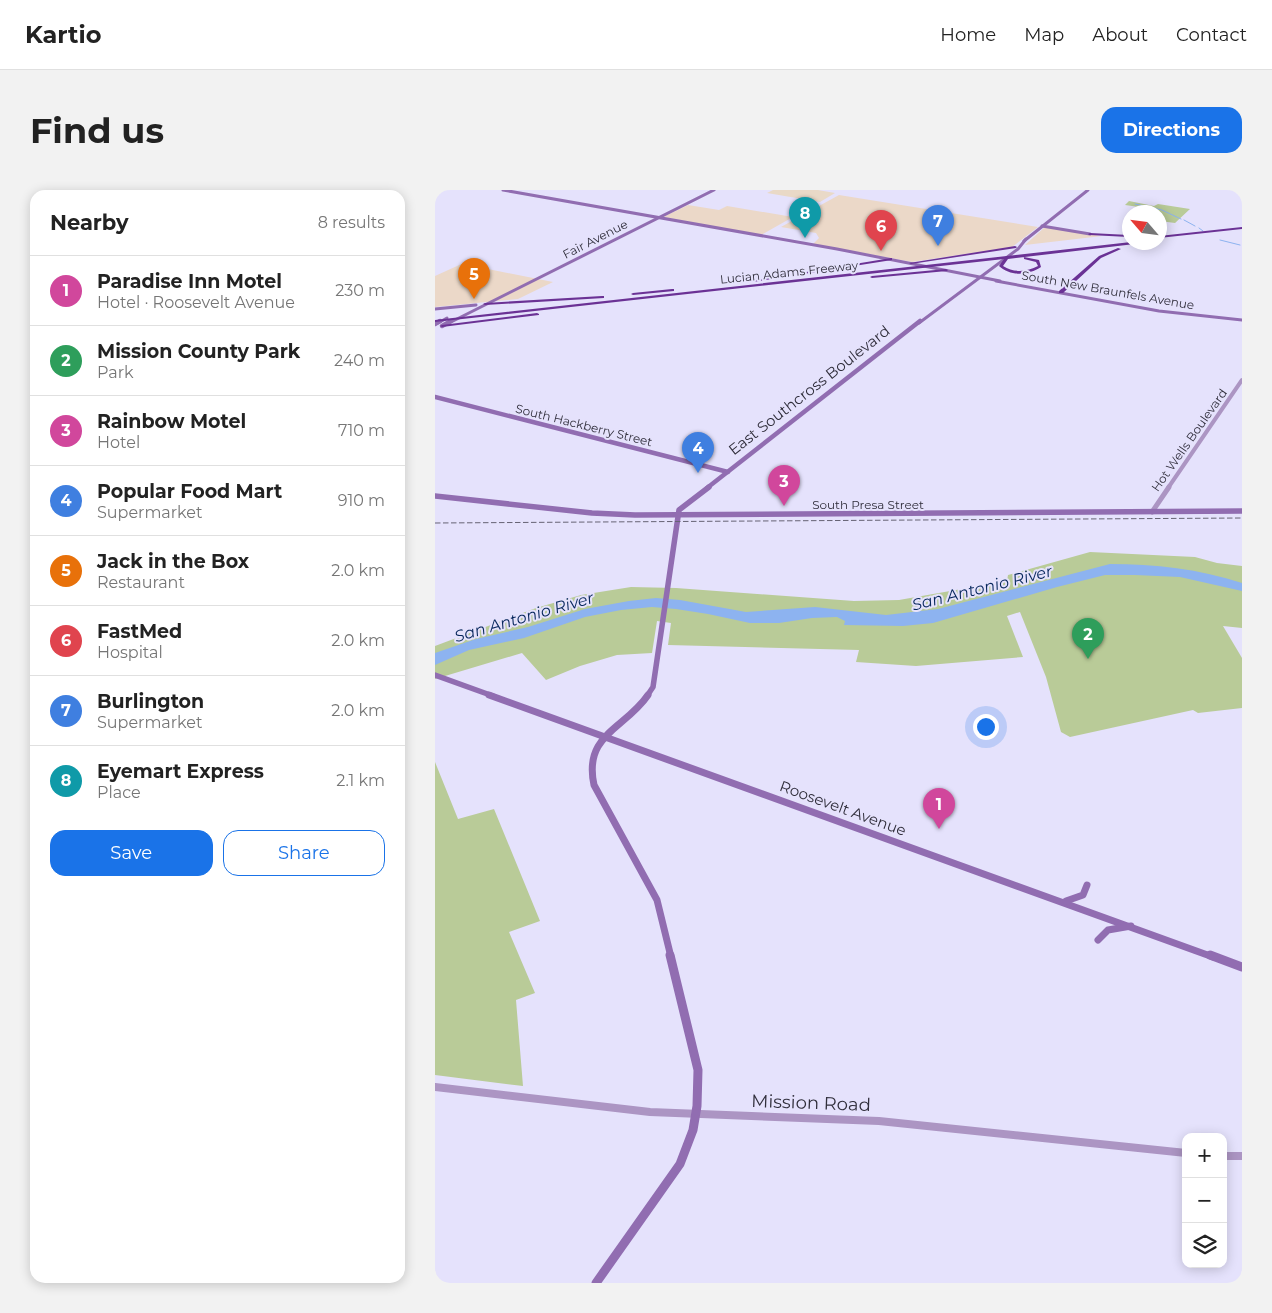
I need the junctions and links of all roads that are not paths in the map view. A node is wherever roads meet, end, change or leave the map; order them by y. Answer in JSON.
{"nodes":[{"id":1,"x":503,"y":190,"type":"edge"},
{"id":2,"x":714,"y":190,"type":"edge"},
{"id":3,"x":1088,"y":190,"type":"edge"},
{"id":4,"x":659,"y":218,"type":"junction"},
{"id":5,"x":1043,"y":226,"type":"junction"},
{"id":6,"x":1242,"y":231,"type":"edge"},
{"id":7,"x":1090,"y":234,"type":"joint"},
{"id":8,"x":1122,"y":236,"type":"edge"},
{"id":9,"x":1167,"y":238,"type":"edge"},
{"id":10,"x":1167,"y":239,"type":"edge"},
{"id":11,"x":1122,"y":242,"type":"edge"},
{"id":12,"x":1122,"y":245,"type":"edge"},
{"id":13,"x":826,"y":248,"type":"junction"},
{"id":14,"x":1015,"y":248,"type":"junction"},
{"id":15,"x":1122,"y":249,"type":"edge"},
{"id":16,"x":864,"y":256,"type":"junction"},
{"id":17,"x":1008,"y":256,"type":"joint"},
{"id":18,"x":986,"y":260,"type":"junction"},
{"id":19,"x":891,"y":261,"type":"junction"},
{"id":20,"x":1001,"y":262,"type":"junction"},
{"id":21,"x":862,"y":264,"type":"junction"},
{"id":22,"x":885,"y":267,"type":"junction"},
{"id":23,"x":989,"y":269,"type":"junction"},
{"id":24,"x":944,"y":270,"type":"junction"},
{"id":25,"x":979,"y":277,"type":"junction"},
{"id":26,"x":753,"y":281,"type":"junction"},
{"id":27,"x":750,"y":286,"type":"junction"},
{"id":28,"x":1061,"y":292,"type":"junction"},
{"id":29,"x":499,"y":297,"type":"junction"},
{"id":30,"x":602,"y":297,"type":"junction"},
{"id":31,"x":635,"y":299,"type":"junction"},
{"id":32,"x":504,"y":302,"type":"junction"},
{"id":33,"x":485,"y":304,"type":"junction"},
{"id":34,"x":451,"y":308,"type":"junction"},
{"id":35,"x":435,"y":310,"type":"edge"},
{"id":36,"x":1242,"y":320,"type":"edge"},
{"id":37,"x":436,"y":323,"type":"edge"},
{"id":38,"x":442,"y":326,"type":"junction"},
{"id":39,"x":1242,"y":380,"type":"edge"},
{"id":40,"x":435,"y":397,"type":"edge"},
{"id":41,"x":728,"y":472,"type":"junction"},
{"id":42,"x":435,"y":496,"type":"edge"},
{"id":43,"x":1242,"y":511,"type":"edge"},
{"id":44,"x":1152,"y":512,"type":"junction"},
{"id":45,"x":679,"y":515,"type":"junction"},
{"id":46,"x":438,"y":676,"type":"edge"},
{"id":47,"x":606,"y":736,"type":"junction"},
{"id":48,"x":1087,"y":885,"type":"dead end"},
{"id":49,"x":1064,"y":901,"type":"junction"},
{"id":50,"x":1133,"y":926,"type":"junction"},
{"id":51,"x":1098,"y":940,"type":"dead end"},
{"id":52,"x":1242,"y":967,"type":"edge"},
{"id":53,"x":435,"y":1087,"type":"edge"},
{"id":54,"x":695,"y":1114,"type":"junction"},
{"id":55,"x":1182,"y":1153,"type":"edge"},
{"id":56,"x":1227,"y":1156,"type":"edge"},
{"id":57,"x":1242,"y":1156,"type":"edge"},
{"id":58,"x":596,"y":1283,"type":"edge"}],
"edges":[{"from":1,"to":4,"type":"main road","name":"South New Braunfels Avenue"},
{"from":2,"to":4,"type":"main road","name":"Fair Avenue"},
{"from":3,"to":5,"type":"main road","name":"East Southcross Boulevard"},
{"from":4,"to":13,"type":"main road","name":"South New Braunfels Avenue"},
{"from":4,"to":29,"type":"main road","name":"Fair Avenue"},
{"from":5,"to":7,"type":"main road"},
{"from":5,"to":14,"type":"main road","name":"East Southcross Boulevard"},
{"from":6,"to":9,"type":"highway"},
{"from":6,"to":10,"type":"highway"},
{"from":7,"to":8,"type":"highway"},
{"from":11,"to":22,"type":"highway","name":"Lucian Adams Freeway"},
{"from":12,"to":18,"type":"highway","name":"Lucian Adams Freeway"},
{"from":13,"to":16,"type":"main road","name":"South New Braunfels Avenue"},
{"from":13,"to":19,"type":"main road","name":"South New Braunfels Avenue"},
{"from":14,"to":17,"type":"main road","name":"East Southcross Boulevard"},
{"from":14,"to":22,"type":"highway"},
{"from":14,"to":23,"type":"main road","name":"East Southcross Boulevard"},
{"from":15,"to":28,"type":"highway"},
{"from":16,"to":19,"type":"main road","name":"South New Braunfels Avenue"},
{"from":16,"to":21,"type":"highway"},
{"from":17,"to":20,"type":"highway"},
{"from":18,"to":20,"type":"highway"},
{"from":18,"to":27,"type":"highway","name":"Lucian Adams Freeway"},
{"from":19,"to":21,"type":"highway"},
{"from":19,"to":24,"type":"main road","name":"South New Braunfels Avenue"},
{"from":19,"to":24,"type":"main road","name":"South New Braunfels Avenue"},
{"from":20,"to":23,"type":"main road","name":"East Southcross Boulevard"},
{"from":21,"to":26,"type":"highway"},
{"from":22,"to":26,"type":"highway","name":"Lucian Adams Freeway"},
{"from":23,"to":25,"type":"main road","name":"East Southcross Boulevard"},
{"from":24,"to":25,"type":"main road","name":"South New Braunfels Avenue"},
{"from":24,"to":27,"type":"highway"},
{"from":25,"to":28,"type":"main road","name":"South New Braunfels Avenue"},
{"from":25,"to":41,"type":"main road","name":"East Southcross Boulevard"},
{"from":26,"to":30,"type":"highway","name":"Lucian Adams Freeway"},
{"from":27,"to":31,"type":"highway","name":"Lucian Adams Freeway"},
{"from":28,"to":36,"type":"main road","name":"South New Braunfels Avenue"},
{"from":29,"to":32,"type":"highway"},
{"from":29,"to":33,"type":"main road","name":"Fair Avenue"},
{"from":30,"to":32,"type":"highway"},
{"from":30,"to":37,"type":"highway","name":"Lucian Adams Freeway"},
{"from":31,"to":37,"type":"highway","name":"Lucian Adams Freeway"},
{"from":31,"to":38,"type":"highway"},
{"from":32,"to":33,"type":"highway"},
{"from":33,"to":34,"type":"main road"},
{"from":33,"to":38,"type":"main road","name":"Fair Avenue"},
{"from":34,"to":35,"type":"main road"},
{"from":34,"to":37,"type":"main road"},
{"from":37,"to":38,"type":"main road","name":"Fair Avenue"},
{"from":39,"to":44,"type":"street","name":"Hot Wells Boulevard"},
{"from":40,"to":41,"type":"main road","name":"South Hackberry Street"},
{"from":41,"to":45,"type":"main road","name":"East Southcross Boulevard"},
{"from":42,"to":45,"type":"main road","name":"South Presa Street"},
{"from":43,"to":44,"type":"main road","name":"South Presa Street"},
{"from":44,"to":45,"type":"main road","name":"South Presa Street"},
{"from":45,"to":47,"type":"main road"},
{"from":46,"to":47,"type":"main road","name":"Roosevelt Avenue"},
{"from":47,"to":49,"type":"main road","name":"Roosevelt Avenue"},
{"from":47,"to":54,"type":"main road"},
{"from":48,"to":49,"type":"main road"},
{"from":49,"to":50,"type":"main road","name":"Roosevelt Avenue"},
{"from":50,"to":51,"type":"main road"},
{"from":50,"to":52,"type":"main road","name":"Roosevelt Avenue"},
{"from":53,"to":54,"type":"street","name":"Mission Road"},
{"from":54,"to":55,"type":"street","name":"Mission Road"},
{"from":54,"to":58,"type":"main road"},
{"from":56,"to":57,"type":"street"}]}
